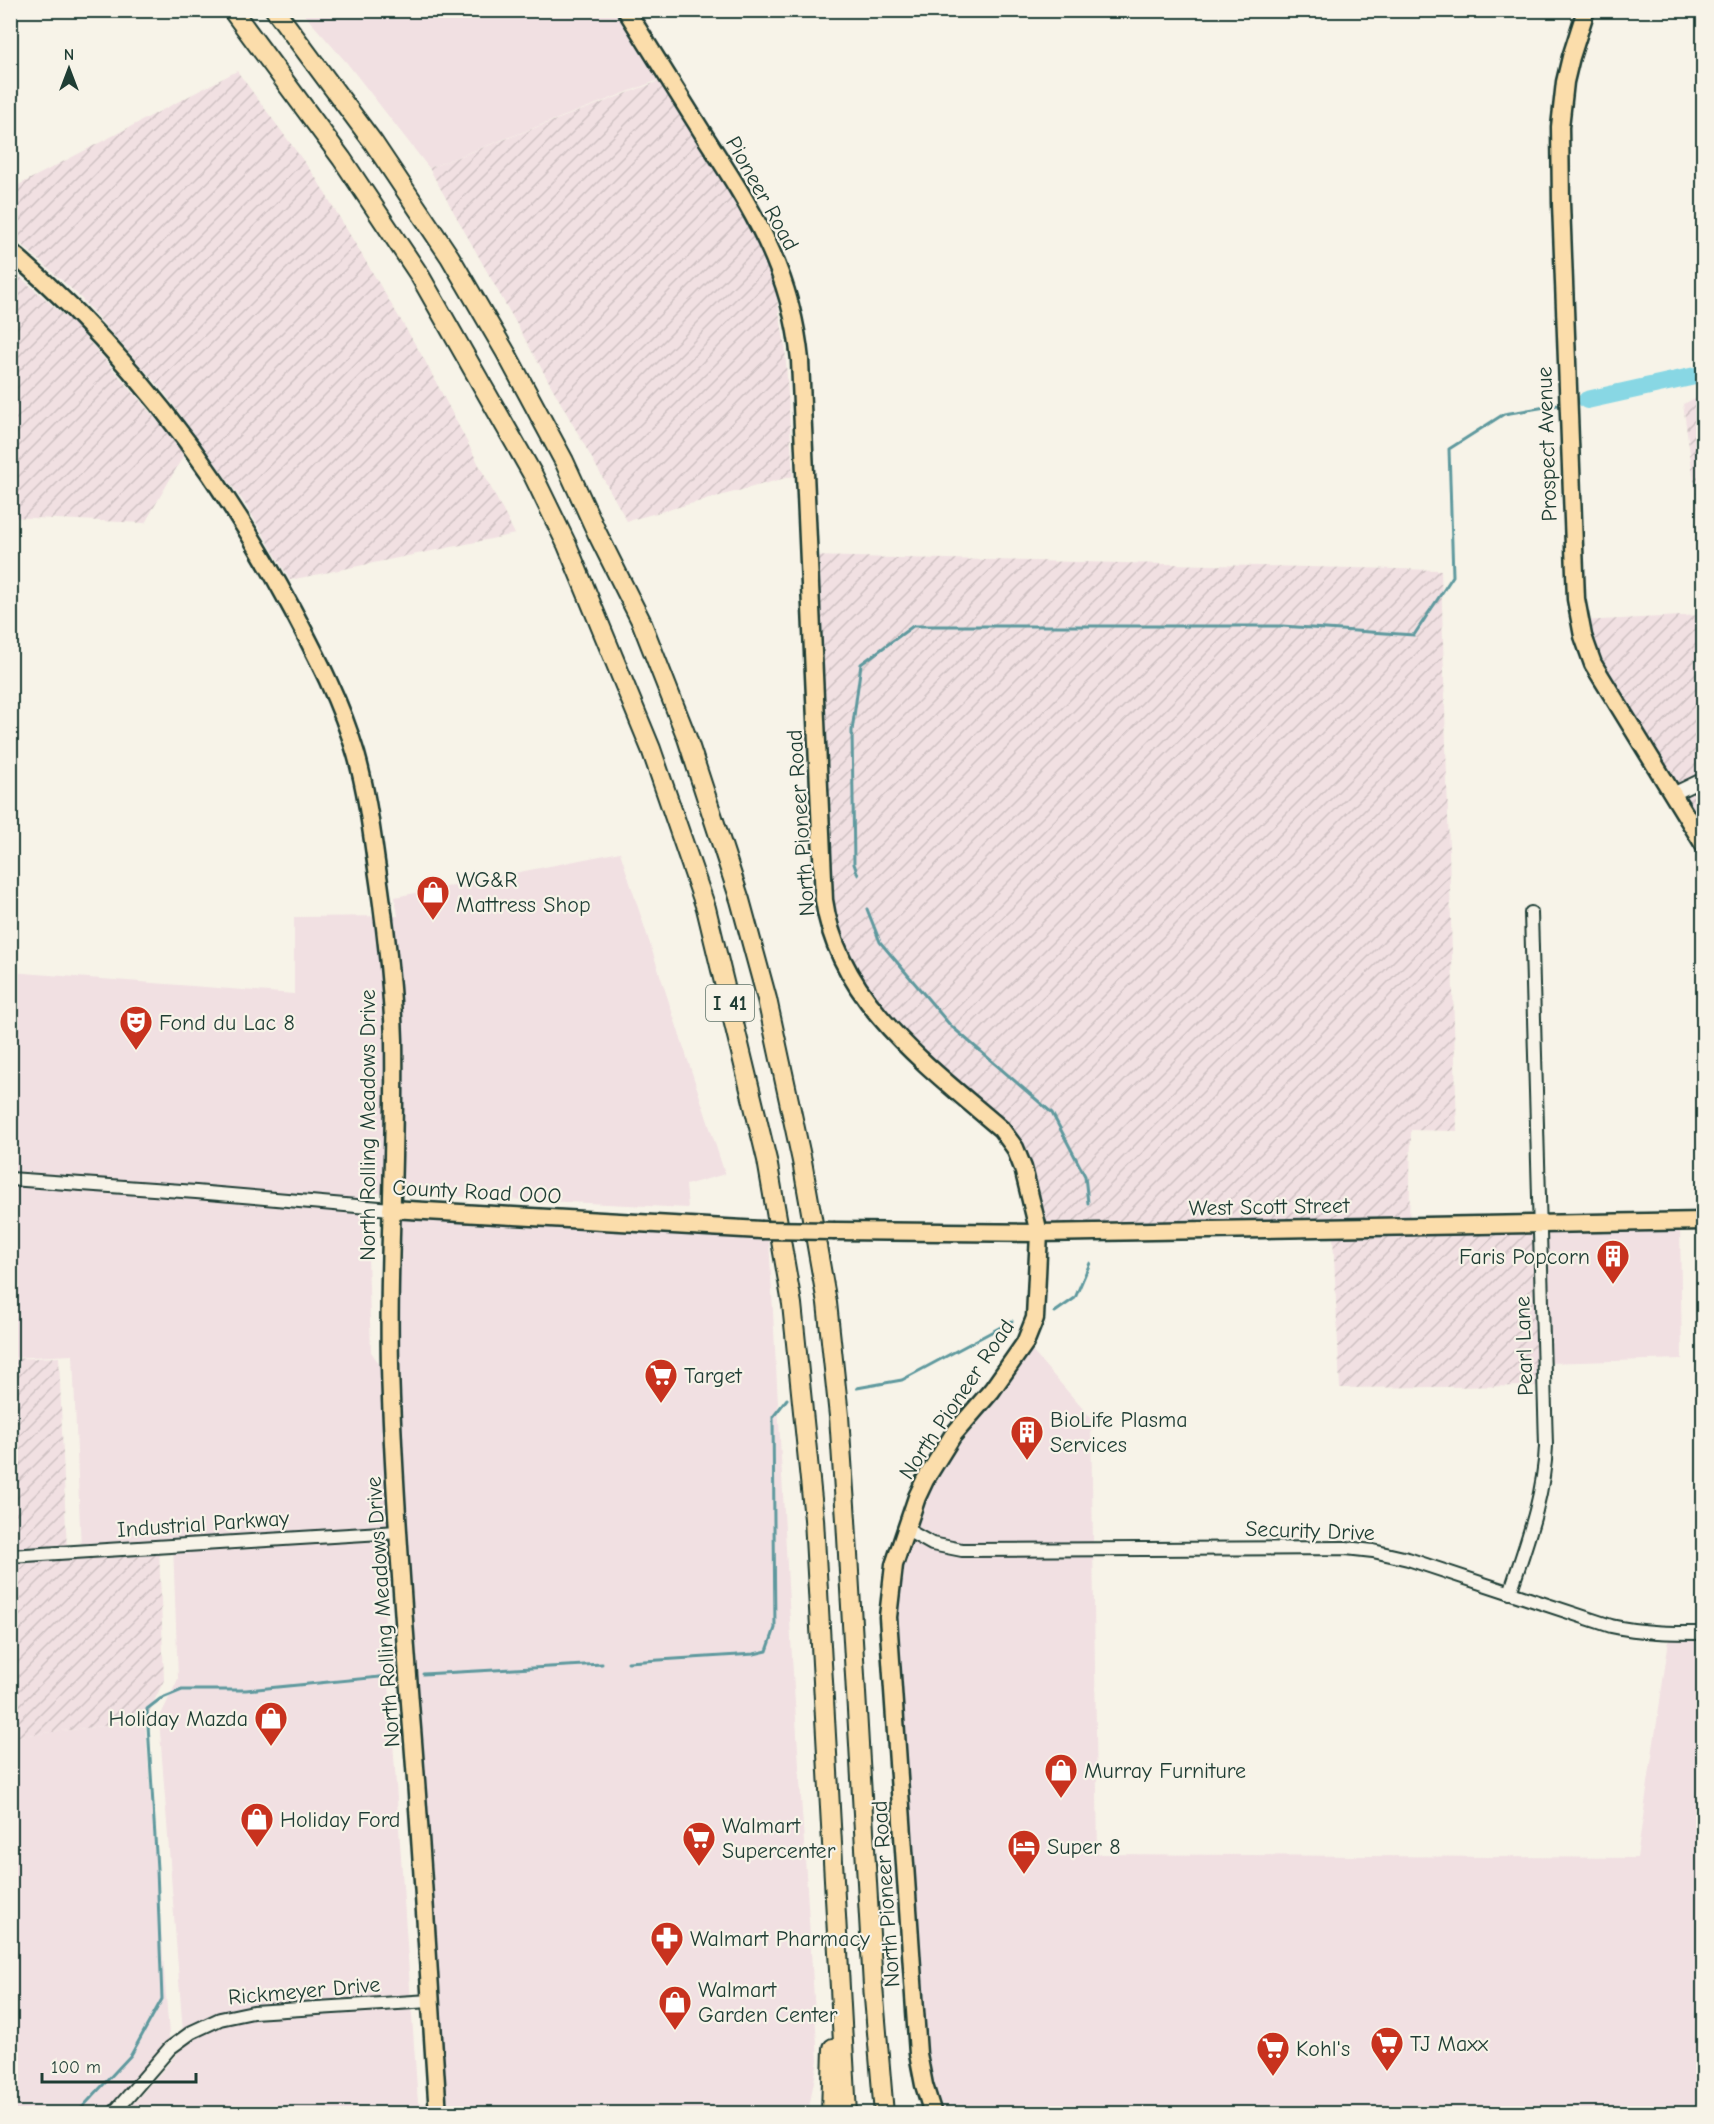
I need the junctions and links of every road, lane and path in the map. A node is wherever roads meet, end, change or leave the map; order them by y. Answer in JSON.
{"nodes":[{"id":1,"x":232,"y":10,"type":"edge"},
{"id":2,"x":275,"y":10,"type":"edge"},
{"id":3,"x":626,"y":10,"type":"edge"},
{"id":4,"x":1586,"y":10,"type":"edge"},
{"id":5,"x":10,"y":251,"type":"edge"},
{"id":6,"x":809,"y":598,"type":"joint"},
{"id":7,"x":1704,"y":779,"type":"edge"},
{"id":8,"x":1673,"y":794,"type":"junction"},
{"id":9,"x":1704,"y":845,"type":"edge"},
{"id":10,"x":1532,"y":913,"type":"dead end"},
{"id":11,"x":10,"y":1179,"type":"edge"},
{"id":12,"x":391,"y":1209,"type":"junction"},
{"id":13,"x":1704,"y":1221,"type":"edge"},
{"id":14,"x":1540,"y":1223,"type":"junction"},
{"id":15,"x":835,"y":1231,"type":"joint"},
{"id":16,"x":1039,"y":1233,"type":"junction"},
{"id":17,"x":907,"y":1530,"type":"junction"},
{"id":18,"x":398,"y":1532,"type":"junction"},
{"id":19,"x":10,"y":1556,"type":"edge"},
{"id":20,"x":1510,"y":1593,"type":"junction"},
{"id":21,"x":1704,"y":1633,"type":"edge"},
{"id":22,"x":838,"y":1935,"type":"junction"},
{"id":23,"x":873,"y":1986,"type":"junction"},
{"id":24,"x":430,"y":2001,"type":"junction"},
{"id":25,"x":113,"y":2114,"type":"edge"},
{"id":26,"x":438,"y":2114,"type":"edge"},
{"id":27,"x":831,"y":2114,"type":"edge"},
{"id":28,"x":847,"y":2114,"type":"edge"},
{"id":29,"x":884,"y":2114,"type":"edge"},
{"id":30,"x":894,"y":2114,"type":"edge"},
{"id":31,"x":933,"y":2114,"type":"edge"}],
"edges":[{"from":1,"to":22,"type":"highway","number":"I 41"},
{"from":2,"to":23,"type":"highway","number":"I 41"},
{"from":3,"to":6,"type":"main road","name":"Pioneer Road"},
{"from":4,"to":8,"type":"main road","name":"Prospect Avenue"},
{"from":5,"to":12,"type":"main road","name":"North Rolling Meadows Drive"},
{"from":6,"to":16,"type":"main road","name":"North Pioneer Road"},
{"from":7,"to":8,"type":"street"},
{"from":8,"to":9,"type":"main road","name":"Prospect Avenue"},
{"from":10,"to":14,"type":"street","name":"Pearl Lane"},
{"from":11,"to":12,"type":"street","name":"County Road OOO"},
{"from":12,"to":15,"type":"main road","name":"County Road OOO","bridge":true},
{"from":12,"to":18,"type":"main road","name":"North Rolling Meadows Drive"},
{"from":13,"to":14,"type":"main road","name":"West Scott Street"},
{"from":14,"to":16,"type":"main road","name":"West Scott Street"},
{"from":14,"to":20,"type":"street","name":"Pearl Lane"},
{"from":15,"to":16,"type":"main road","name":"West Scott Street"},
{"from":16,"to":17,"type":"main road","name":"North Pioneer Road"},
{"from":17,"to":20,"type":"street","name":"Security Drive"},
{"from":17,"to":31,"type":"main road","name":"North Pioneer Road"},
{"from":18,"to":19,"type":"street","name":"Industrial Parkway"},
{"from":18,"to":24,"type":"main road","name":"North Rolling Meadows Drive"},
{"from":20,"to":21,"type":"street","name":"Security Drive"},
{"from":22,"to":27,"type":"highway"},
{"from":22,"to":28,"type":"highway","number":"I 41"},
{"from":23,"to":29,"type":"highway","number":"I 41"},
{"from":23,"to":30,"type":"highway"},
{"from":24,"to":25,"type":"street","name":"Rickmeyer Drive"},
{"from":24,"to":26,"type":"main road","name":"North Rolling Meadows Drive"}]}
